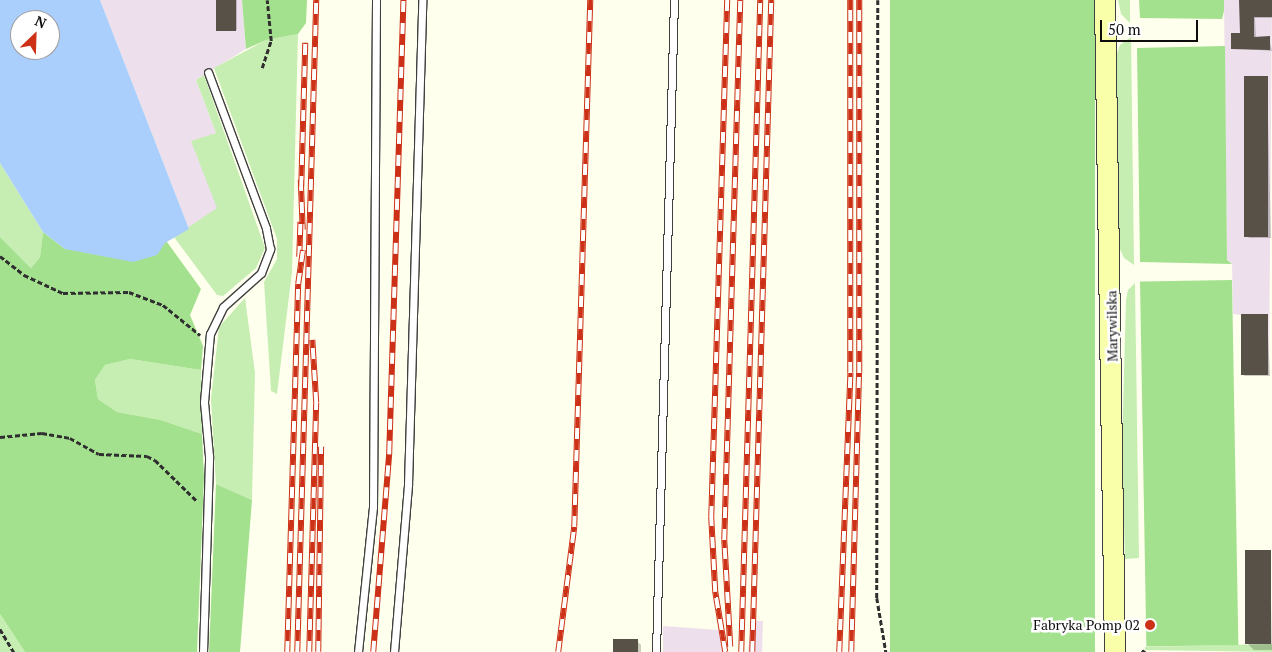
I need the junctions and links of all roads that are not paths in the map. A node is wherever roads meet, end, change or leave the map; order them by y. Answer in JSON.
{"nodes":[{"id":1,"x":376,"y":0,"type":"edge"},
{"id":2,"x":422,"y":0,"type":"edge"},
{"id":3,"x":674,"y":0,"type":"edge"},
{"id":4,"x":1105,"y":0,"type":"edge"},
{"id":5,"x":208,"y":72,"type":"dead end"},
{"id":6,"x":203,"y":652,"type":"edge"},
{"id":7,"x":358,"y":652,"type":"edge"},
{"id":8,"x":394,"y":652,"type":"edge"},
{"id":9,"x":656,"y":652,"type":"edge"},
{"id":10,"x":1115,"y":652,"type":"edge"}],
"edges":[{"from":1,"to":7,"type":"lane"},
{"from":2,"to":8,"type":"lane"},
{"from":3,"to":9,"type":"lane"},
{"from":4,"to":10,"type":"main road","name":"Marywilska"},
{"from":5,"to":6,"type":"lane"}]}
